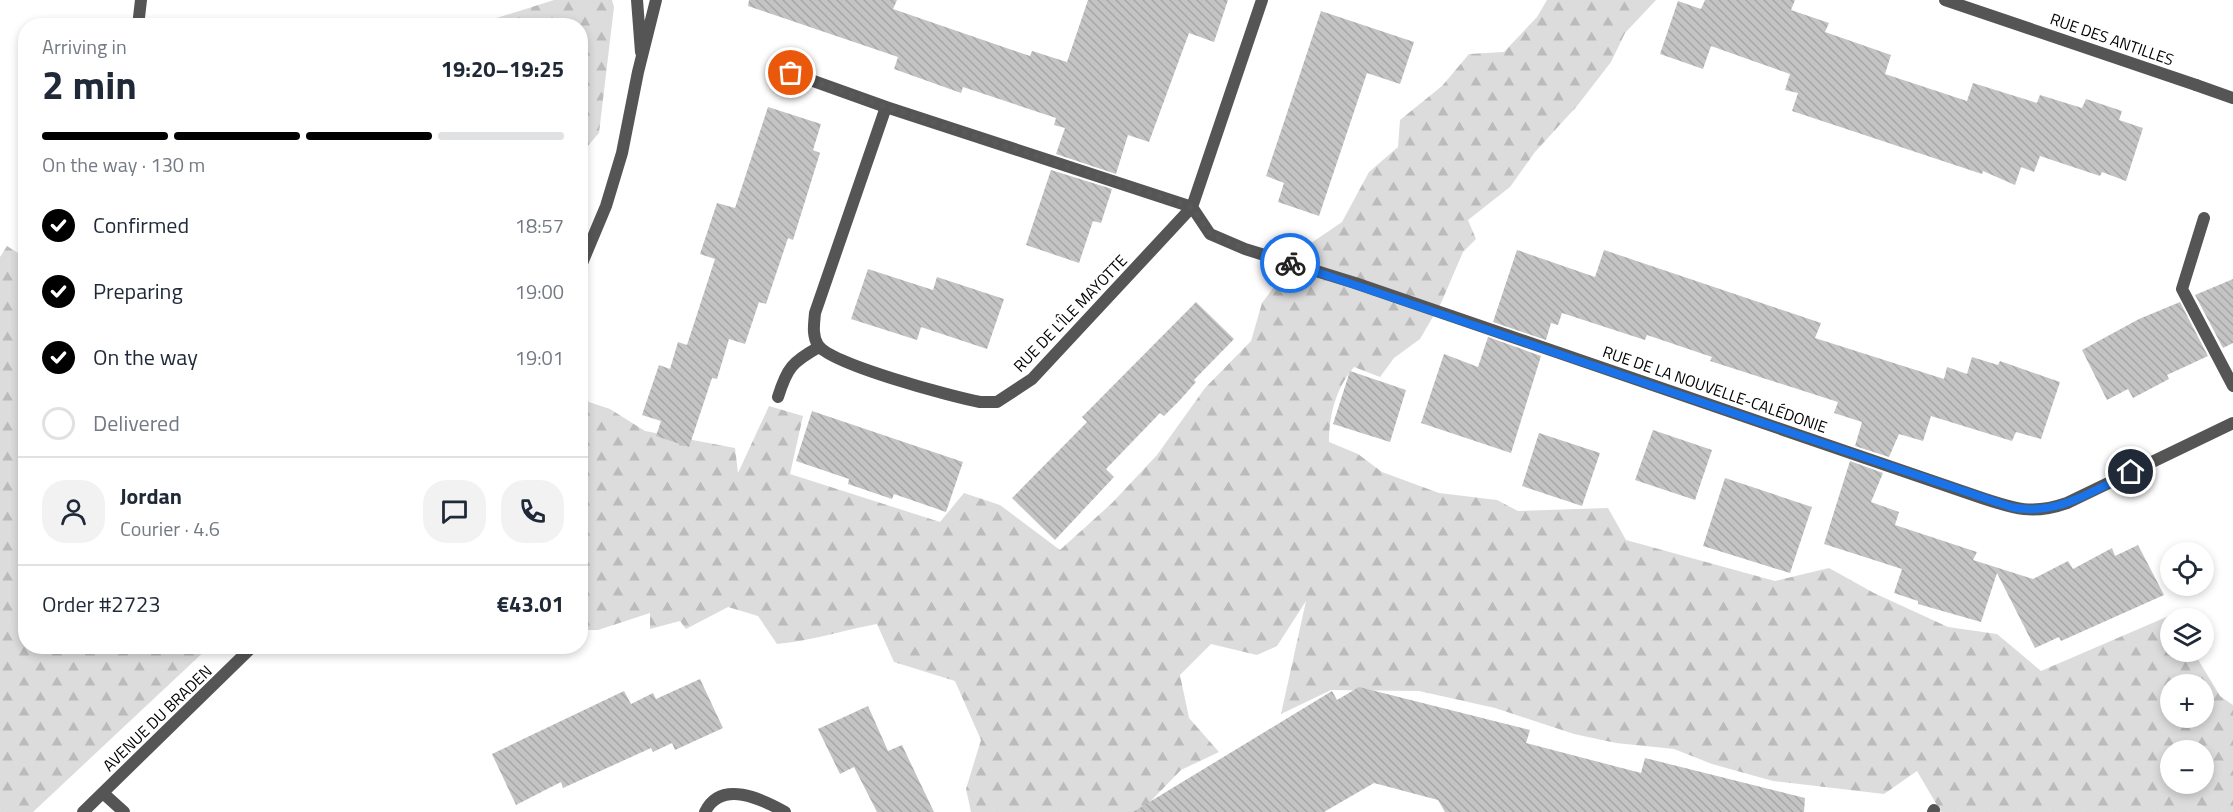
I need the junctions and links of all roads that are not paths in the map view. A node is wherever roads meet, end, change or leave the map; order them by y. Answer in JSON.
{"nodes":[{"id":1,"x":141,"y":0,"type":"edge"},
{"id":2,"x":637,"y":0,"type":"edge"},
{"id":3,"x":656,"y":0,"type":"edge"},
{"id":4,"x":1263,"y":0,"type":"edge"},
{"id":5,"x":1945,"y":0,"type":"edge"},
{"id":6,"x":139,"y":18,"type":"edge"},
{"id":7,"x":642,"y":59,"type":"junction"},
{"id":8,"x":791,"y":73,"type":"dead end"},
{"id":9,"x":2233,"y":98,"type":"edge"},
{"id":10,"x":886,"y":107,"type":"junction"},
{"id":11,"x":1192,"y":207,"type":"junction"},
{"id":12,"x":2204,"y":218,"type":"dead end"},
{"id":13,"x":588,"y":250,"type":"edge"},
{"id":14,"x":819,"y":347,"type":"junction"},
{"id":15,"x":2233,"y":386,"type":"edge"},
{"id":16,"x":777,"y":397,"type":"dead end"},
{"id":17,"x":2233,"y":423,"type":"edge"},
{"id":18,"x":245,"y":654,"type":"edge"},
{"id":19,"x":103,"y":793,"type":"junction"},
{"id":20,"x":83,"y":812,"type":"edge"},
{"id":21,"x":124,"y":812,"type":"edge"},
{"id":22,"x":705,"y":812,"type":"edge"},
{"id":23,"x":785,"y":812,"type":"edge"}],
"edges":[{"from":1,"to":6,"type":"street"},
{"from":2,"to":7,"type":"street"},
{"from":3,"to":7,"type":"street"},
{"from":4,"to":11,"type":"street","name":"RUE DE L'ÎLE MAYOTTE"},
{"from":5,"to":9,"type":"street","name":"RUE DES ANTILLES"},
{"from":7,"to":13,"type":"street"},
{"from":8,"to":10,"type":"street"},
{"from":10,"to":11,"type":"street"},
{"from":10,"to":14,"type":"street"},
{"from":11,"to":14,"type":"street","name":"RUE DE L'ÎLE MAYOTTE"},
{"from":11,"to":17,"type":"street","name":"RUE DE LA NOUVELLE-CALÉDONIE"},
{"from":12,"to":15,"type":"street"},
{"from":14,"to":16,"type":"street"},
{"from":18,"to":19,"type":"street","name":"AVENUE DU BRADEN"},
{"from":19,"to":20,"type":"street","name":"AVENUE DU BRADEN"},
{"from":19,"to":21,"type":"street"},
{"from":22,"to":23,"type":"street"}]}
